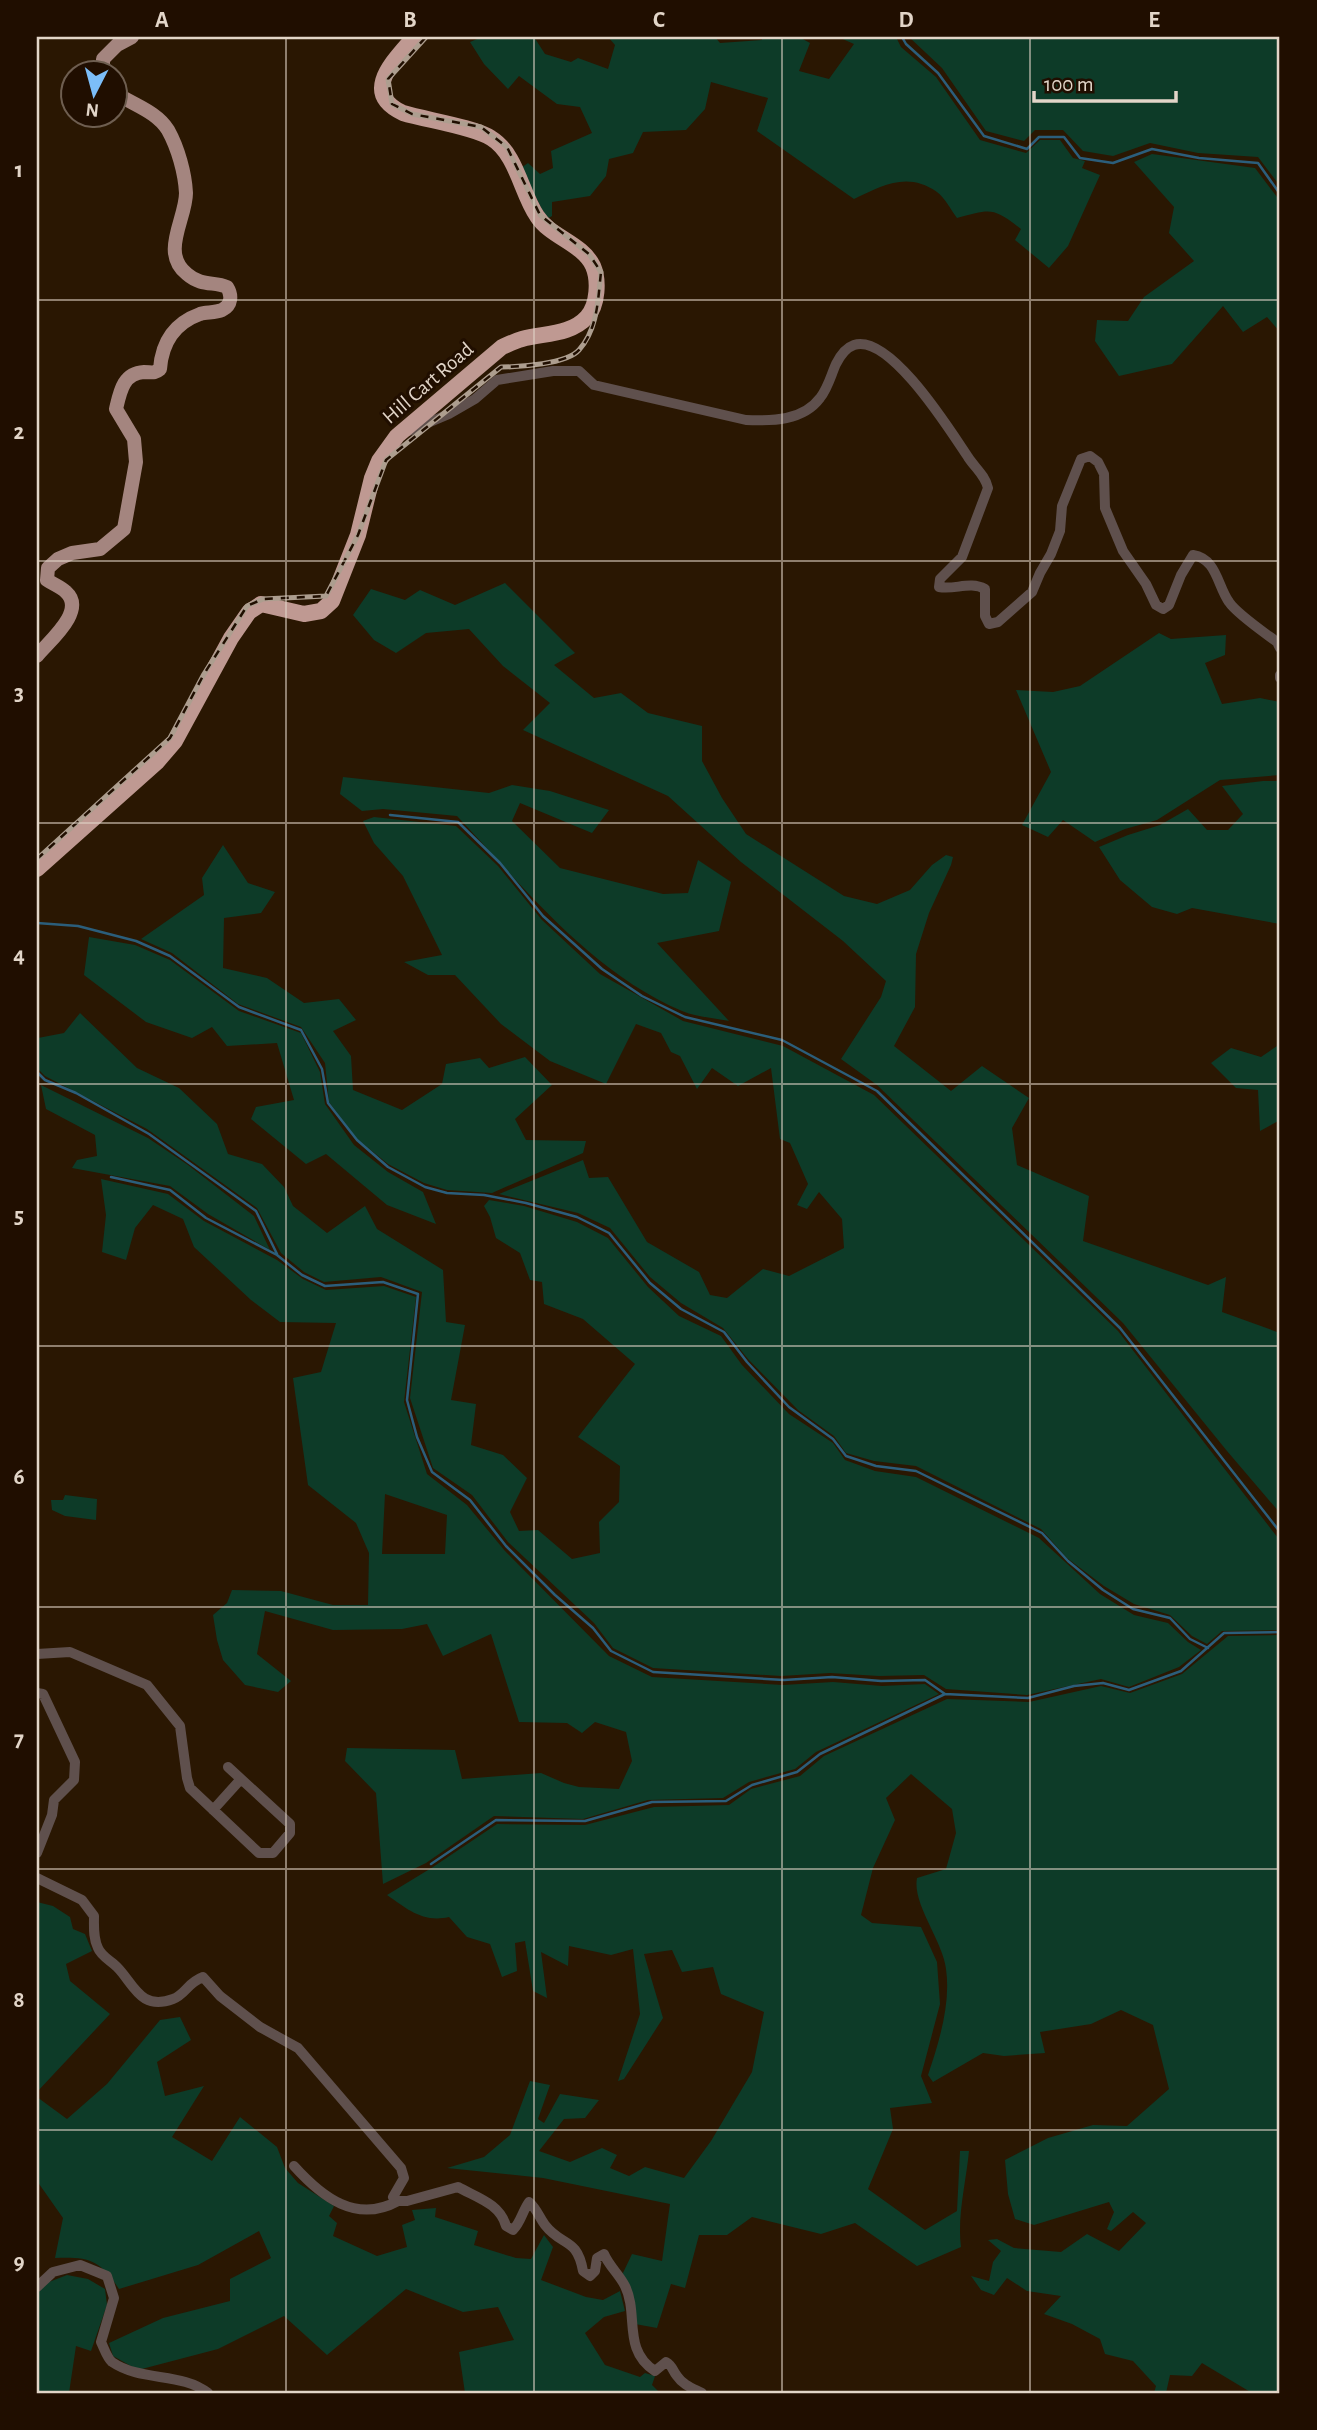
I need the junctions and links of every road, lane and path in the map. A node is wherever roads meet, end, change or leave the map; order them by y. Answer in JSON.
{"nodes":[{"id":1,"x":132,"y":37,"type":"edge"},
{"id":2,"x":414,"y":37,"type":"edge"},
{"id":3,"x":107,"y":60,"type":"edge"},
{"id":4,"x":130,"y":101,"type":"edge"},
{"id":5,"x":397,"y":436,"type":"junction"},
{"id":6,"x":1280,"y":648,"type":"edge"},
{"id":7,"x":37,"y":656,"type":"edge"},
{"id":8,"x":37,"y":869,"type":"edge"},
{"id":9,"x":37,"y":1654,"type":"edge"},
{"id":10,"x":37,"y":1693,"type":"edge"},
{"id":11,"x":228,"y":1767,"type":"dead end"},
{"id":12,"x":241,"y":1779,"type":"junction"},
{"id":13,"x":213,"y":1810,"type":"junction"},
{"id":14,"x":37,"y":1853,"type":"edge"},
{"id":15,"x":37,"y":1878,"type":"edge"},
{"id":16,"x":294,"y":2166,"type":"dead end"},
{"id":17,"x":398,"y":2201,"type":"junction"},
{"id":18,"x":37,"y":2287,"type":"edge"},
{"id":19,"x":208,"y":2393,"type":"edge"},
{"id":20,"x":702,"y":2393,"type":"edge"}],
"edges":[{"from":1,"to":3,"type":"main road"},
{"from":2,"to":5,"type":"highway","name":"Hill Cart Road"},
{"from":4,"to":7,"type":"main road"},
{"from":5,"to":6,"type":"street"},
{"from":5,"to":8,"type":"highway","name":"Hill Cart Road"},
{"from":9,"to":13,"type":"street"},
{"from":10,"to":14,"type":"street"},
{"from":11,"to":12,"type":"street"},
{"from":12,"to":13,"type":"street"},
{"from":12,"to":13,"type":"street"},
{"from":15,"to":17,"type":"street"},
{"from":16,"to":17,"type":"street"},
{"from":17,"to":20,"type":"street"},
{"from":18,"to":19,"type":"street"}]}
